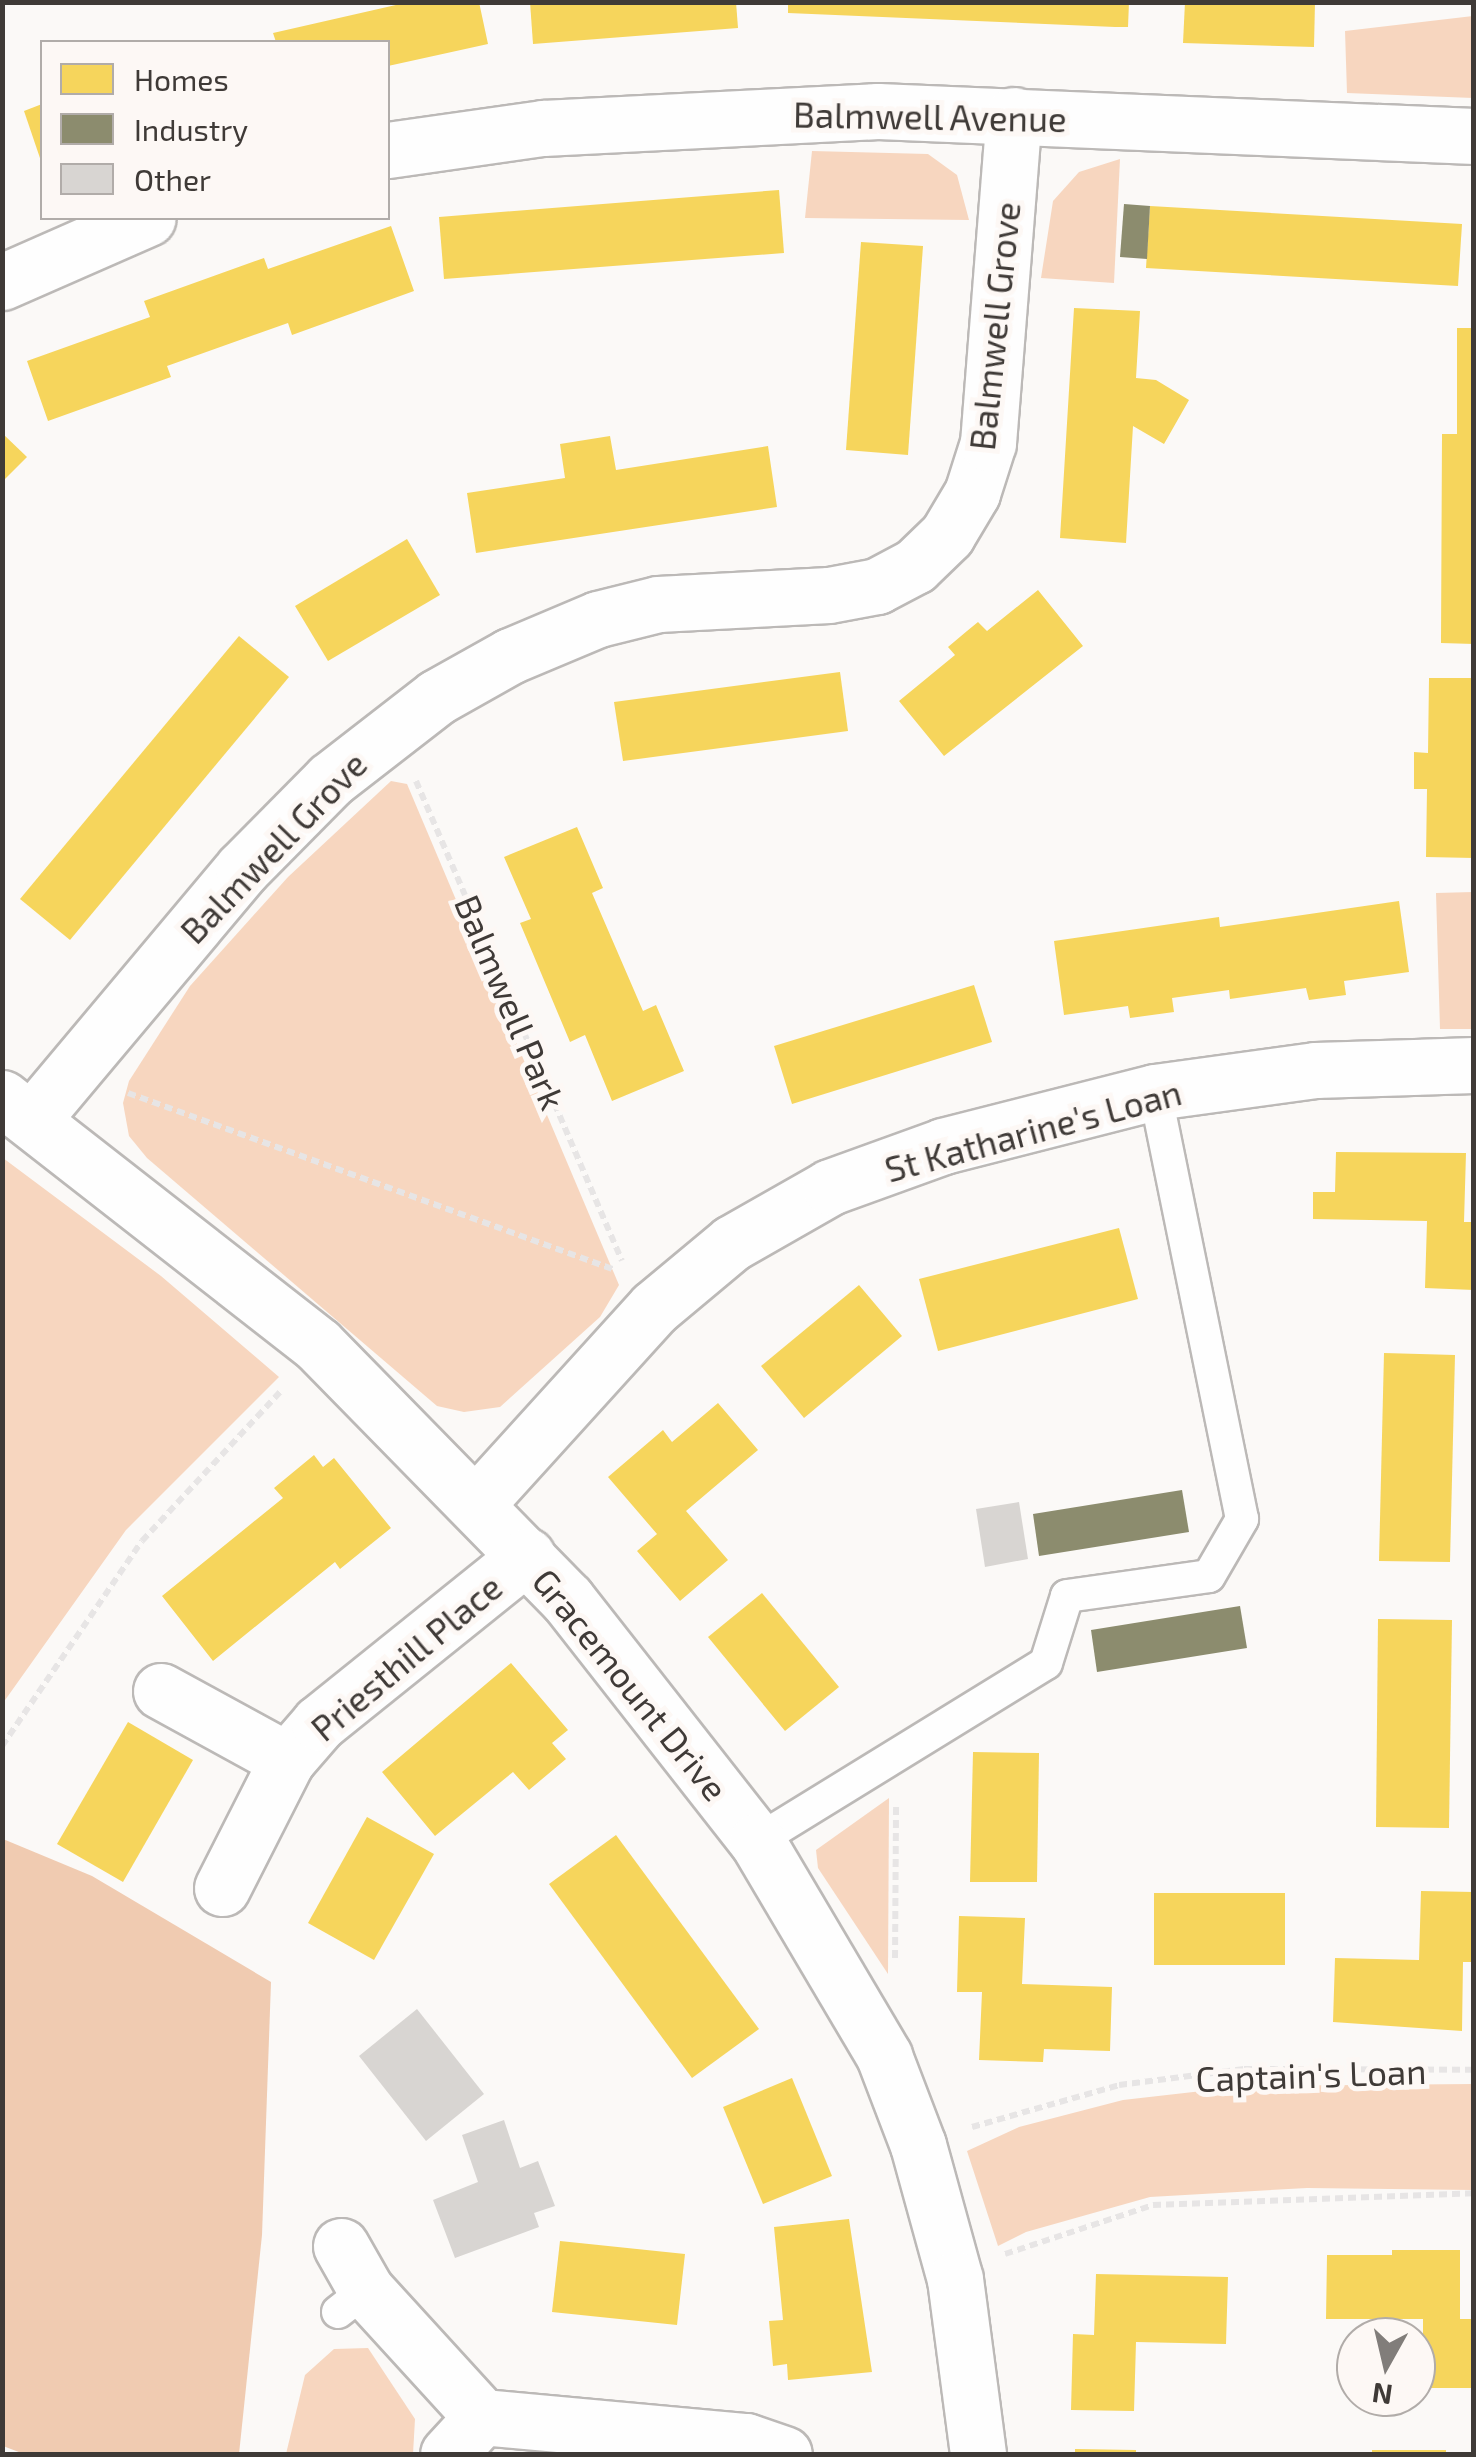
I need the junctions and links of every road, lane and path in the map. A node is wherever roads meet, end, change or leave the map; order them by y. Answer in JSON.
{"nodes":[{"id":1,"x":1014,"y":115,"type":"junction"},
{"id":2,"x":1474,"y":136,"type":"edge"},
{"id":3,"x":390,"y":150,"type":"edge"},
{"id":4,"x":143,"y":220,"type":"edge"},
{"id":5,"x":2,"y":282,"type":"edge"},
{"id":6,"x":393,"y":728,"type":"junction"},
{"id":7,"x":77,"y":1062,"type":"junction"},
{"id":8,"x":1474,"y":1065,"type":"edge"},
{"id":9,"x":1155,"y":1092,"type":"junction"},
{"id":10,"x":18,"y":1108,"type":"edge"},
{"id":11,"x":318,"y":1345,"type":"junction"},
{"id":12,"x":478,"y":1502,"type":"junction"},
{"id":13,"x":526,"y":1556,"type":"junction"},
{"id":14,"x":161,"y":1690,"type":"dead end"},
{"id":15,"x":2,"y":1746,"type":"edge"},
{"id":16,"x":896,"y":1755,"type":"junction"},
{"id":17,"x":287,"y":1760,"type":"junction"},
{"id":18,"x":756,"y":1841,"type":"junction"},
{"id":19,"x":222,"y":1888,"type":"dead end"},
{"id":20,"x":894,"y":1972,"type":"dead end"},
{"id":21,"x":1474,"y":2070,"type":"edge"},
{"id":22,"x":918,"y":2145,"type":"junction"},
{"id":23,"x":1474,"y":2193,"type":"edge"},
{"id":24,"x":955,"y":2279,"type":"junction"},
{"id":25,"x":349,"y":2283,"type":"dead end"},
{"id":26,"x":465,"y":2436,"type":"edge"},
{"id":27,"x":784,"y":2454,"type":"edge"},
{"id":28,"x":978,"y":2454,"type":"edge"}],
"edges":[{"from":1,"to":2,"type":"street","name":"Balmwell Avenue"},
{"from":1,"to":3,"type":"street","name":"Balmwell Avenue"},
{"from":1,"to":6,"type":"street","name":"Balmwell Grove"},
{"from":4,"to":5,"type":"street"},
{"from":6,"to":7,"type":"street","name":"Balmwell Grove"},
{"from":6,"to":7,"type":"path","name":"Balmwell Park"},
{"from":7,"to":10,"type":"street","name":"Balmwell Grove"},
{"from":8,"to":9,"type":"street","name":"St Katharine's Loan"},
{"from":9,"to":12,"type":"street","name":"St Katharine's Loan"},
{"from":9,"to":16,"type":"lane"},
{"from":10,"to":11,"type":"street","name":"Gracemount Drive"},
{"from":11,"to":12,"type":"street","name":"Gracemount Drive"},
{"from":11,"to":15,"type":"path"},
{"from":12,"to":13,"type":"street","name":"Gracemount Drive"},
{"from":13,"to":17,"type":"street","name":"Priesthill Place"},
{"from":13,"to":18,"type":"street","name":"Gracemount Drive"},
{"from":14,"to":17,"type":"street","name":"Priesthill Place"},
{"from":16,"to":18,"type":"lane"},
{"from":16,"to":20,"type":"path"},
{"from":17,"to":19,"type":"street","name":"Priesthill Place"},
{"from":18,"to":22,"type":"street","name":"Gracemount Drive"},
{"from":21,"to":22,"type":"path","name":"Captain's Loan"},
{"from":22,"to":24,"type":"street","name":"Gracemount Drive"},
{"from":23,"to":24,"type":"path"},
{"from":24,"to":28,"type":"street","name":"Gracemount Drive"},
{"from":25,"to":26,"type":"street"},
{"from":26,"to":27,"type":"street"}]}
